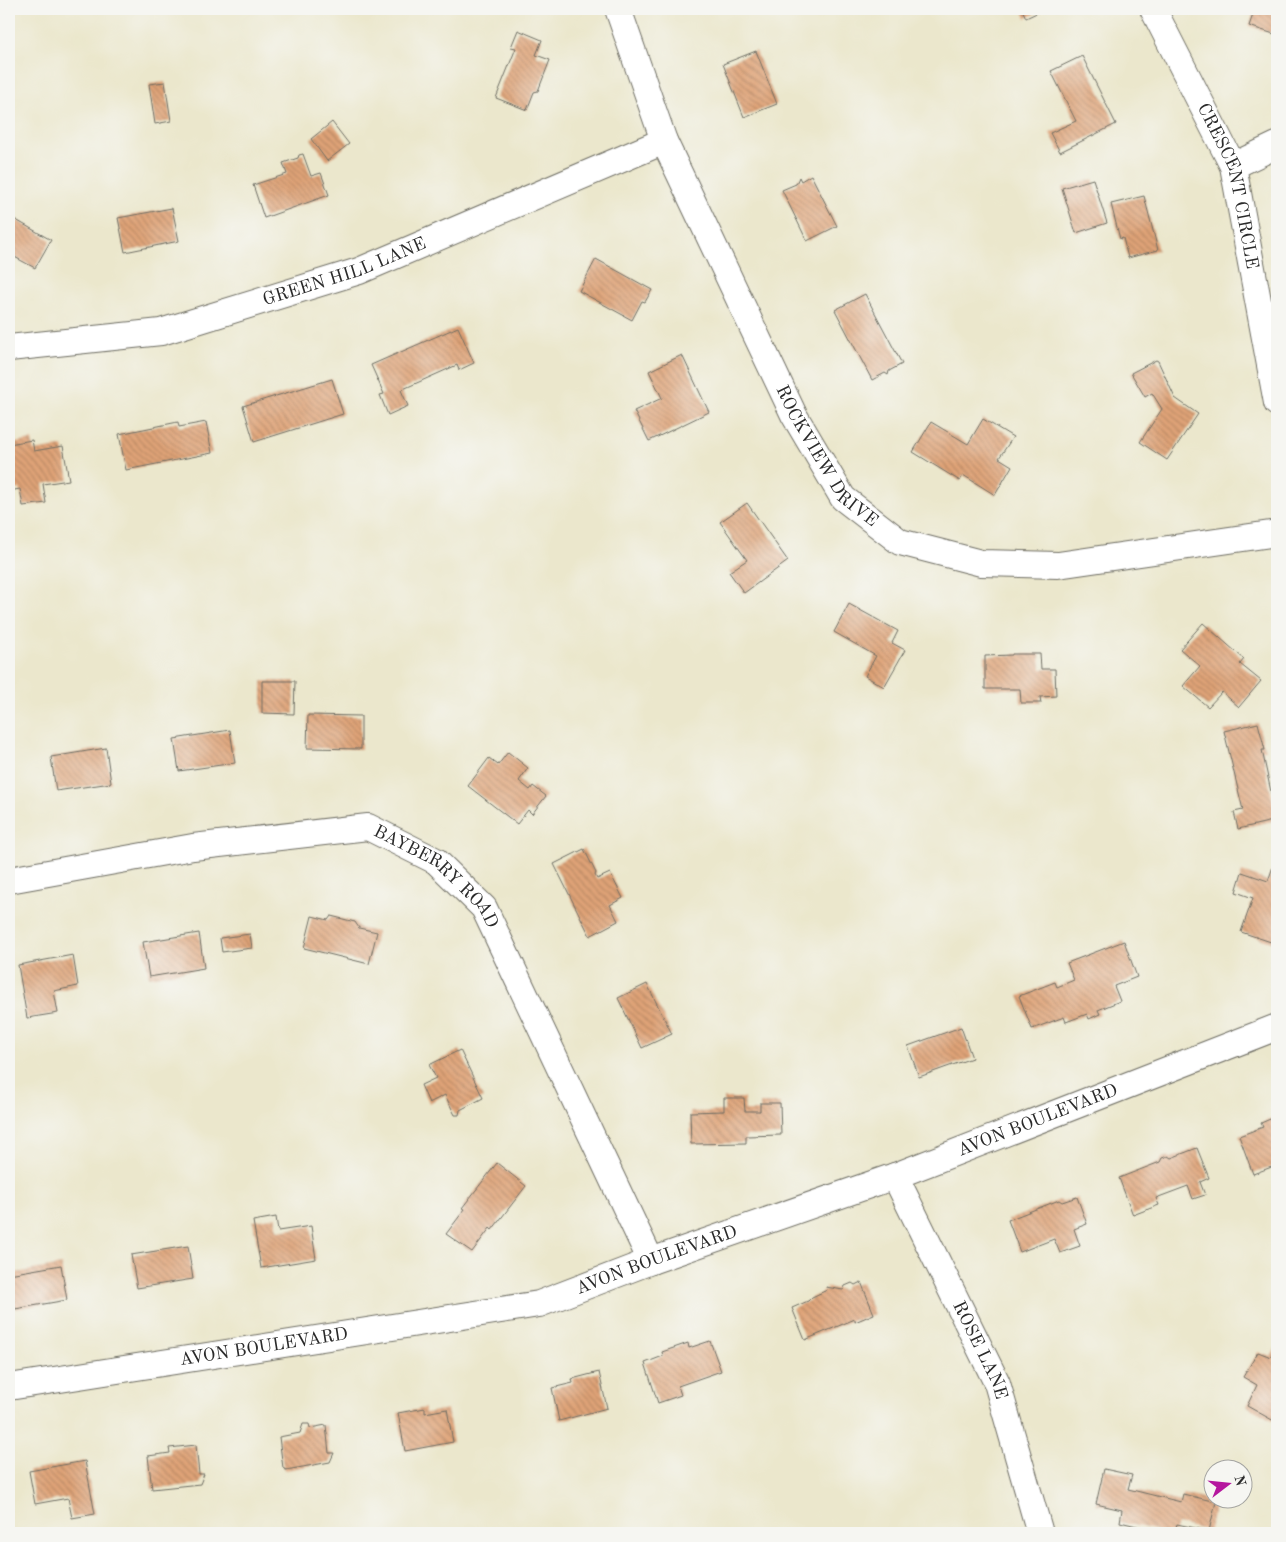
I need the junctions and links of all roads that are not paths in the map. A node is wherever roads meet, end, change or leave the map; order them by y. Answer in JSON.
{"nodes":[{"id":1,"x":618,"y":9,"type":"edge"},
{"id":2,"x":1153,"y":9,"type":"edge"},
{"id":3,"x":664,"y":141,"type":"junction"},
{"id":4,"x":1277,"y":145,"type":"edge"},
{"id":5,"x":1234,"y":166,"type":"junction"},
{"id":6,"x":9,"y":348,"type":"edge"},
{"id":7,"x":1277,"y":404,"type":"edge"},
{"id":8,"x":1277,"y":533,"type":"edge"},
{"id":9,"x":9,"y":880,"type":"edge"},
{"id":10,"x":1277,"y":1027,"type":"edge"},
{"id":11,"x":895,"y":1176,"type":"junction"},
{"id":12,"x":651,"y":1260,"type":"junction"},
{"id":13,"x":9,"y":1388,"type":"edge"},
{"id":14,"x":1040,"y":1533,"type":"edge"}],
"edges":[{"from":1,"to":3,"type":"street","name":"ROCKVIEW DRIVE"},
{"from":2,"to":5,"type":"street","name":"CRESCENT CIRCLE"},
{"from":3,"to":6,"type":"street","name":"GREEN HILL LANE"},
{"from":3,"to":8,"type":"street","name":"ROCKVIEW DRIVE"},
{"from":4,"to":5,"type":"street"},
{"from":5,"to":7,"type":"street","name":"CRESCENT CIRCLE"},
{"from":9,"to":12,"type":"street","name":"BAYBERRY ROAD"},
{"from":10,"to":11,"type":"street","name":"AVON BOULEVARD"},
{"from":11,"to":12,"type":"street","name":"AVON BOULEVARD"},
{"from":11,"to":14,"type":"street","name":"ROSE LANE"},
{"from":12,"to":13,"type":"street","name":"AVON BOULEVARD"}]}
